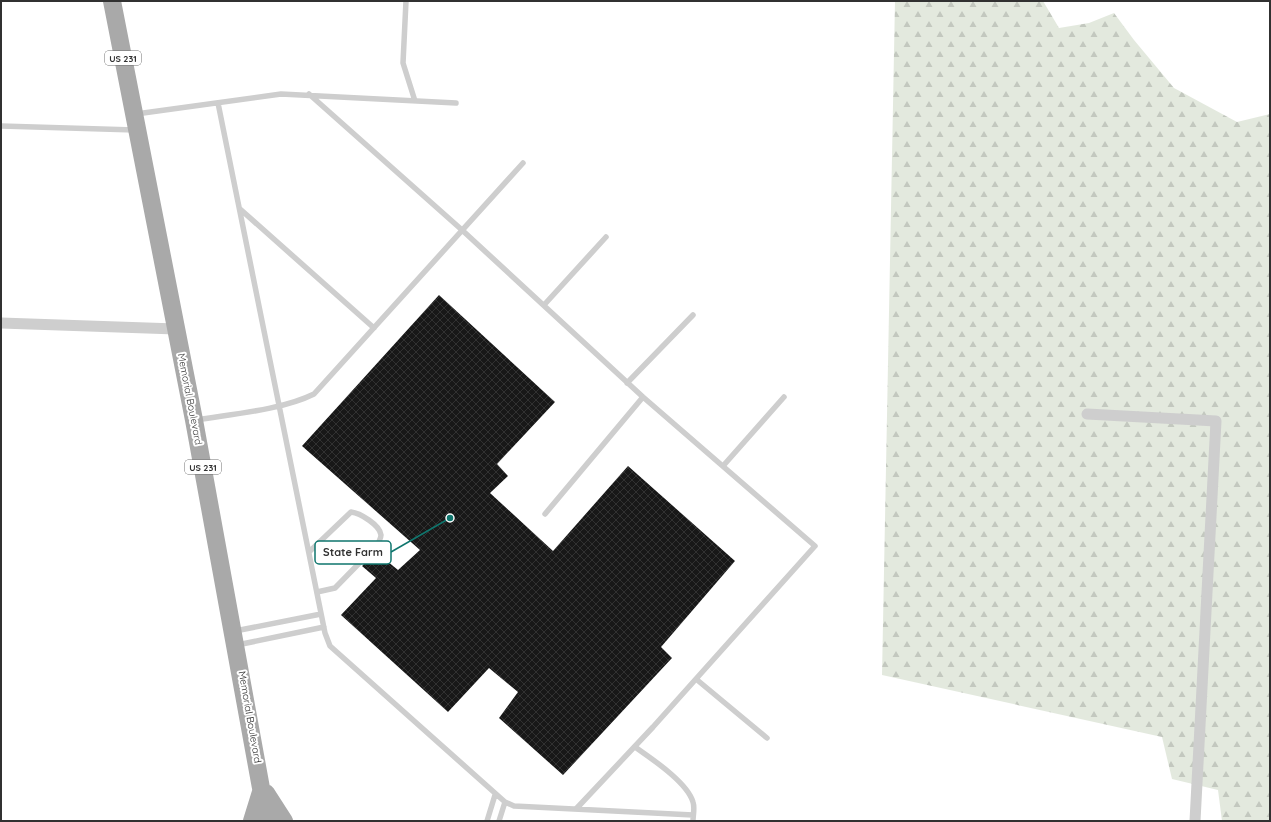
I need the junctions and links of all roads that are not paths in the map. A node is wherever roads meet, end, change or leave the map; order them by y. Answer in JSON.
{"nodes":[{"id":1,"x":112,"y":1,"type":"edge"},
{"id":2,"x":406,"y":1,"type":"edge"},
{"id":3,"x":309,"y":94,"type":"junction"},
{"id":4,"x":415,"y":100,"type":"junction"},
{"id":5,"x":218,"y":103,"type":"junction"},
{"id":6,"x":456,"y":103,"type":"dead end"},
{"id":7,"x":136,"y":122,"type":"junction"},
{"id":8,"x":1,"y":126,"type":"edge"},
{"id":9,"x":523,"y":163,"type":"dead end"},
{"id":10,"x":240,"y":209,"type":"junction"},
{"id":11,"x":462,"y":230,"type":"junction"},
{"id":12,"x":606,"y":237,"type":"dead end"},
{"id":13,"x":544,"y":306,"type":"junction"},
{"id":14,"x":693,"y":315,"type":"dead end"},
{"id":15,"x":1,"y":323,"type":"edge"},
{"id":16,"x":374,"y":328,"type":"junction"},
{"id":17,"x":176,"y":329,"type":"junction"},
{"id":18,"x":627,"y":383,"type":"junction"},
{"id":19,"x":643,"y":397,"type":"junction"},
{"id":20,"x":784,"y":397,"type":"dead end"},
{"id":21,"x":280,"y":405,"type":"junction"},
{"id":22,"x":1087,"y":414,"type":"dead end"},
{"id":23,"x":194,"y":420,"type":"junction"},
{"id":24,"x":723,"y":466,"type":"junction"},
{"id":25,"x":544,"y":514,"type":"dead end"},
{"id":26,"x":309,"y":552,"type":"junction"},
{"id":27,"x":317,"y":592,"type":"junction"},
{"id":28,"x":321,"y":614,"type":"junction"},
{"id":29,"x":324,"y":627,"type":"junction"},
{"id":30,"x":235,"y":638,"type":"junction"},
{"id":31,"x":696,"y":679,"type":"junction"},
{"id":32,"x":767,"y":738,"type":"dead end"},
{"id":33,"x":635,"y":747,"type":"junction"},
{"id":34,"x":262,"y":787,"type":"junction"},
{"id":35,"x":495,"y":795,"type":"junction"},
{"id":36,"x":505,"y":802,"type":"junction"},
{"id":37,"x":576,"y":809,"type":"junction"},
{"id":38,"x":693,"y":818,"type":"edge"},
{"id":39,"x":252,"y":821,"type":"edge"},
{"id":40,"x":268,"y":821,"type":"edge"},
{"id":41,"x":284,"y":821,"type":"edge"},
{"id":42,"x":487,"y":821,"type":"edge"},
{"id":43,"x":499,"y":821,"type":"edge"},
{"id":44,"x":1195,"y":821,"type":"edge"}],
"edges":[{"from":1,"to":7,"type":"main road","name":"Memorial Boulevard","number":"US 231"},
{"from":2,"to":4,"type":"lane"},
{"from":3,"to":4,"type":"lane"},
{"from":3,"to":5,"type":"lane"},
{"from":3,"to":11,"type":"lane"},
{"from":4,"to":6,"type":"lane"},
{"from":5,"to":7,"type":"lane"},
{"from":5,"to":10,"type":"lane"},
{"from":7,"to":8,"type":"lane"},
{"from":7,"to":17,"type":"main road","name":"Memorial Boulevard","number":"US 231"},
{"from":9,"to":11,"type":"lane"},
{"from":10,"to":16,"type":"lane"},
{"from":10,"to":21,"type":"lane"},
{"from":11,"to":13,"type":"lane"},
{"from":11,"to":16,"type":"lane"},
{"from":12,"to":13,"type":"lane"},
{"from":13,"to":18,"type":"lane"},
{"from":14,"to":18,"type":"lane"},
{"from":15,"to":17,"type":"street"},
{"from":16,"to":21,"type":"lane"},
{"from":17,"to":23,"type":"main road","name":"Memorial Boulevard","number":"US 231"},
{"from":18,"to":19,"type":"lane"},
{"from":19,"to":24,"type":"lane"},
{"from":19,"to":25,"type":"lane"},
{"from":20,"to":24,"type":"lane"},
{"from":21,"to":23,"type":"lane"},
{"from":21,"to":26,"type":"lane"},
{"from":22,"to":44,"type":"street"},
{"from":23,"to":30,"type":"main road","name":"Memorial Boulevard","number":"US 231"},
{"from":24,"to":31,"type":"lane"},
{"from":26,"to":27,"type":"lane"},
{"from":26,"to":27,"type":"lane"},
{"from":27,"to":28,"type":"lane"},
{"from":28,"to":29,"type":"lane"},
{"from":28,"to":30,"type":"lane"},
{"from":29,"to":30,"type":"lane"},
{"from":29,"to":35,"type":"lane"},
{"from":30,"to":34,"type":"main road","name":"Memorial Boulevard","number":"US 231"},
{"from":31,"to":32,"type":"lane"},
{"from":31,"to":33,"type":"lane"},
{"from":33,"to":37,"type":"lane"},
{"from":33,"to":38,"type":"lane"},
{"from":34,"to":39,"type":"main road"},
{"from":34,"to":40,"type":"main road","name":"Memorial Boulevard","number":"US 231"},
{"from":34,"to":41,"type":"main road"},
{"from":35,"to":36,"type":"lane"},
{"from":35,"to":42,"type":"lane"},
{"from":36,"to":37,"type":"lane"},
{"from":36,"to":43,"type":"lane"},
{"from":37,"to":38,"type":"lane"}]}
